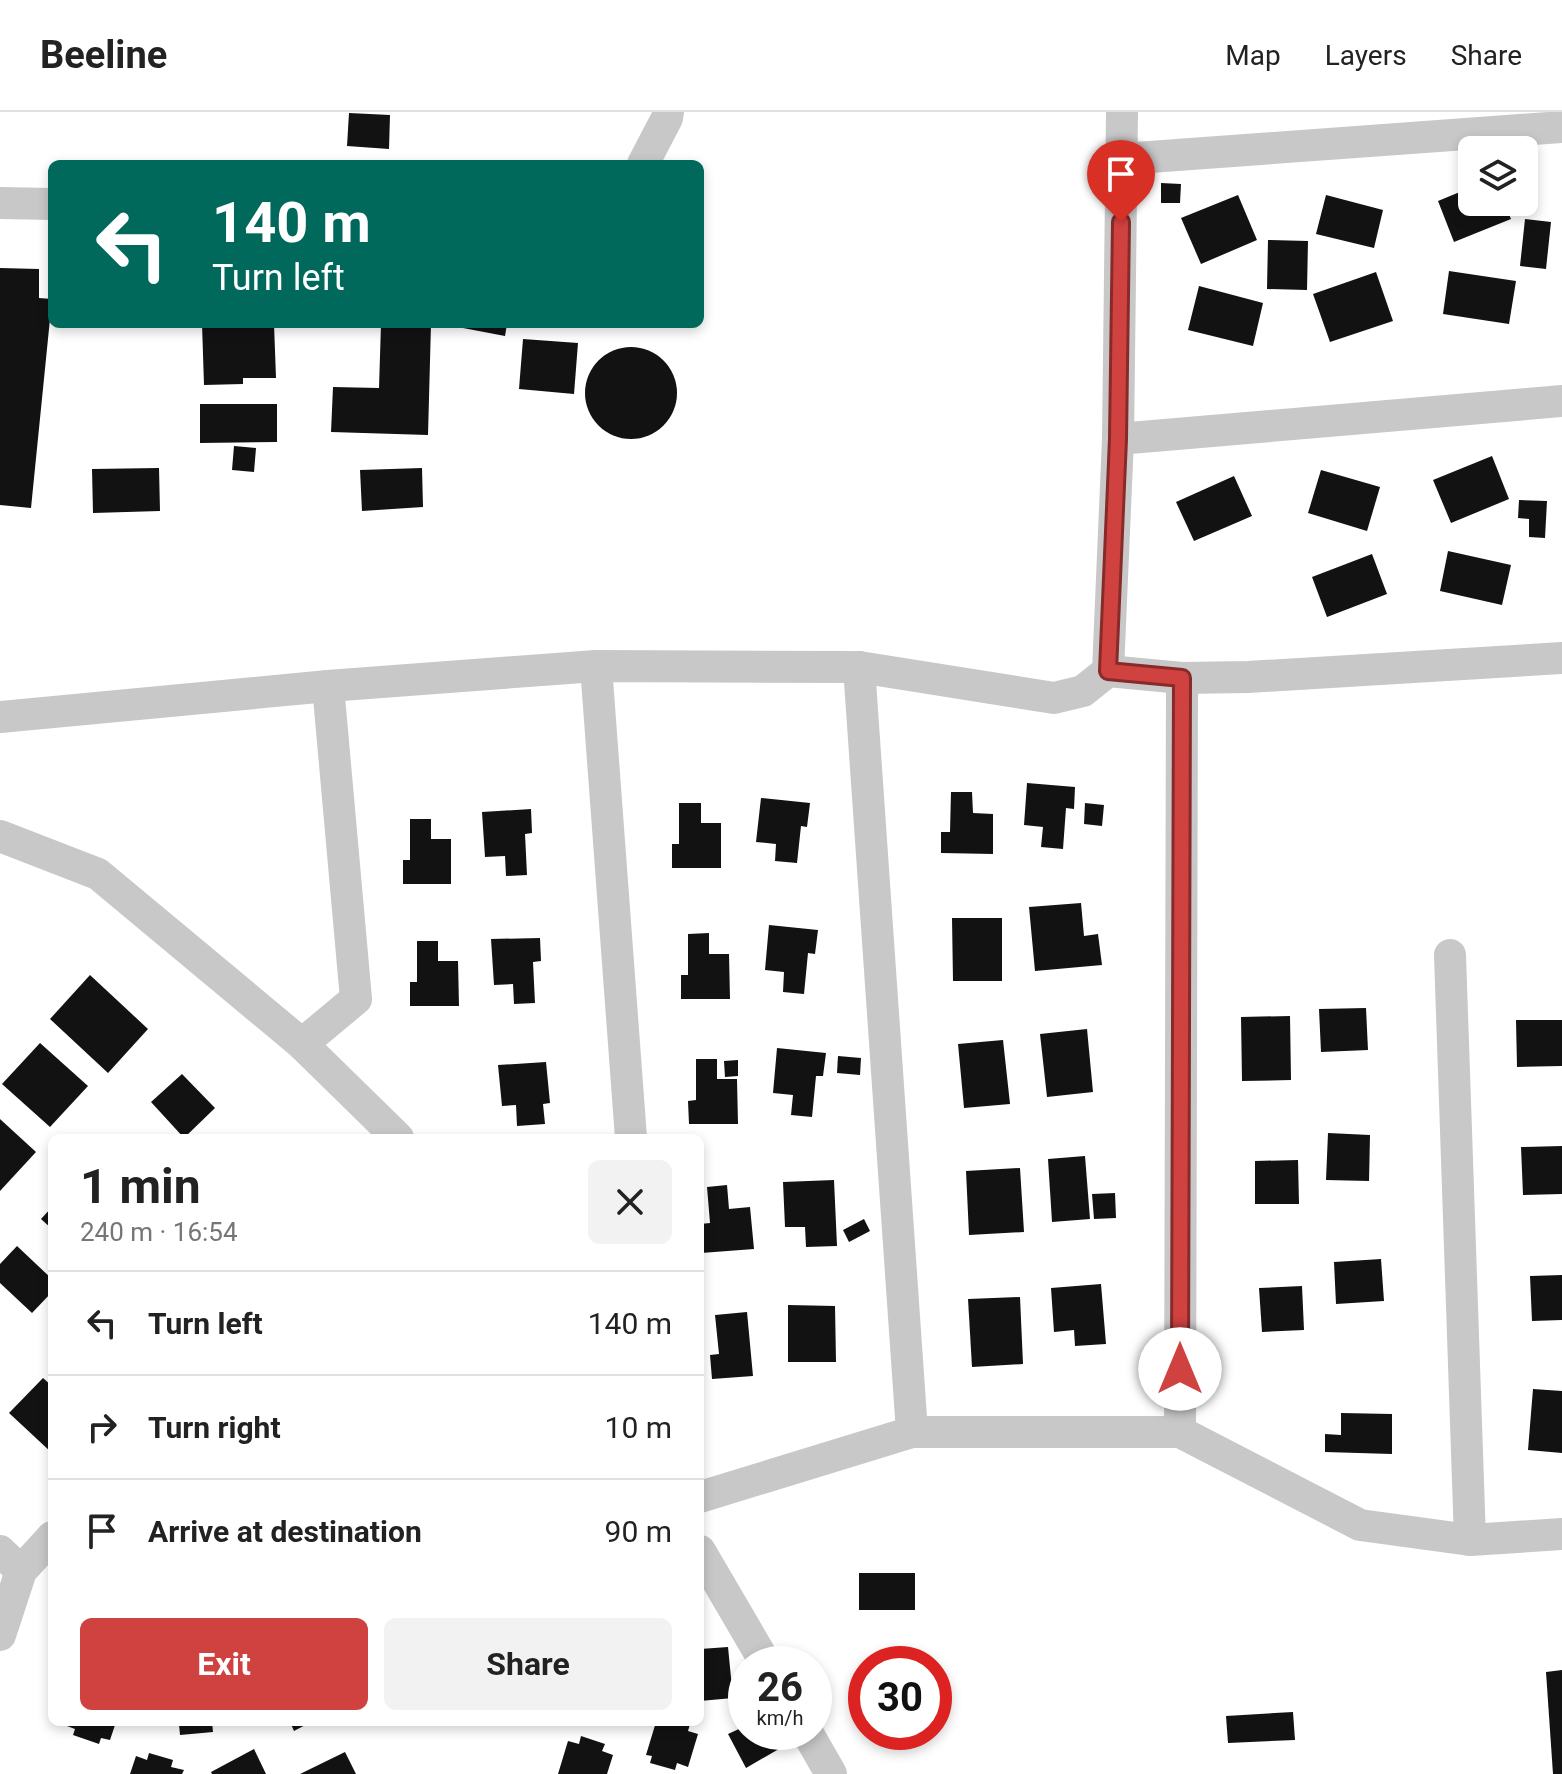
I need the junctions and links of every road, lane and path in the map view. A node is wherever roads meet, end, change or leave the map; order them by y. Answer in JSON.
{"nodes":[{"id":1,"x":668,"y":112,"type":"edge"},
{"id":2,"x":1122,"y":112,"type":"edge"},
{"id":3,"x":1562,"y":127,"type":"edge"},
{"id":4,"x":1122,"y":159,"type":"junction"},
{"id":5,"x":645,"y":160,"type":"edge"},
{"id":6,"x":0,"y":203,"type":"edge"},
{"id":7,"x":48,"y":204,"type":"edge"},
{"id":8,"x":1562,"y":401,"type":"edge"},
{"id":9,"x":1118,"y":439,"type":"junction"},
{"id":10,"x":1562,"y":658,"type":"edge"},
{"id":11,"x":596,"y":666,"type":"junction"},
{"id":12,"x":859,"y":667,"type":"junction"},
{"id":13,"x":1108,"y":671,"type":"junction"},
{"id":14,"x":1182,"y":678,"type":"junction"},
{"id":15,"x":328,"y":686,"type":"junction"},
{"id":16,"x":0,"y":717,"type":"edge"},
{"id":17,"x":0,"y":836,"type":"edge"},
{"id":18,"x":1450,"y":955,"type":"dead end"},
{"id":19,"x":302,"y":1044,"type":"junction"},
{"id":20,"x":394,"y":1134,"type":"edge"},
{"id":21,"x":631,"y":1134,"type":"edge"},
{"id":22,"x":912,"y":1432,"type":"junction"},
{"id":23,"x":1180,"y":1432,"type":"junction"},
{"id":24,"x":704,"y":1496,"type":"edge"},
{"id":25,"x":1562,"y":1534,"type":"edge"},
{"id":26,"x":48,"y":1539,"type":"edge"},
{"id":27,"x":1470,"y":1540,"type":"junction"},
{"id":28,"x":704,"y":1558,"type":"edge"},
{"id":29,"x":11,"y":1561,"type":"edge"},
{"id":30,"x":0,"y":1635,"type":"edge"},
{"id":31,"x":755,"y":1646,"type":"edge"},
{"id":32,"x":817,"y":1750,"type":"edge"},
{"id":33,"x":831,"y":1774,"type":"edge"}],
"edges":[{"from":1,"to":5,"type":"street"},
{"from":2,"to":4,"type":"street"},
{"from":3,"to":4,"type":"street"},
{"from":4,"to":9,"type":"street"},
{"from":6,"to":7,"type":"street"},
{"from":8,"to":9,"type":"street"},
{"from":9,"to":13,"type":"street"},
{"from":10,"to":14,"type":"street"},
{"from":11,"to":12,"type":"street"},
{"from":11,"to":15,"type":"street"},
{"from":11,"to":21,"type":"street"},
{"from":12,"to":13,"type":"street"},
{"from":12,"to":22,"type":"street"},
{"from":13,"to":14,"type":"street"},
{"from":14,"to":23,"type":"street"},
{"from":15,"to":16,"type":"street"},
{"from":15,"to":19,"type":"street"},
{"from":17,"to":19,"type":"street"},
{"from":18,"to":27,"type":"street"},
{"from":19,"to":20,"type":"street"},
{"from":22,"to":23,"type":"street"},
{"from":22,"to":24,"type":"street"},
{"from":23,"to":27,"type":"street"},
{"from":25,"to":27,"type":"street"},
{"from":26,"to":29,"type":"street"},
{"from":28,"to":31,"type":"street"},
{"from":29,"to":30,"type":"street"},
{"from":32,"to":33,"type":"street"}]}
